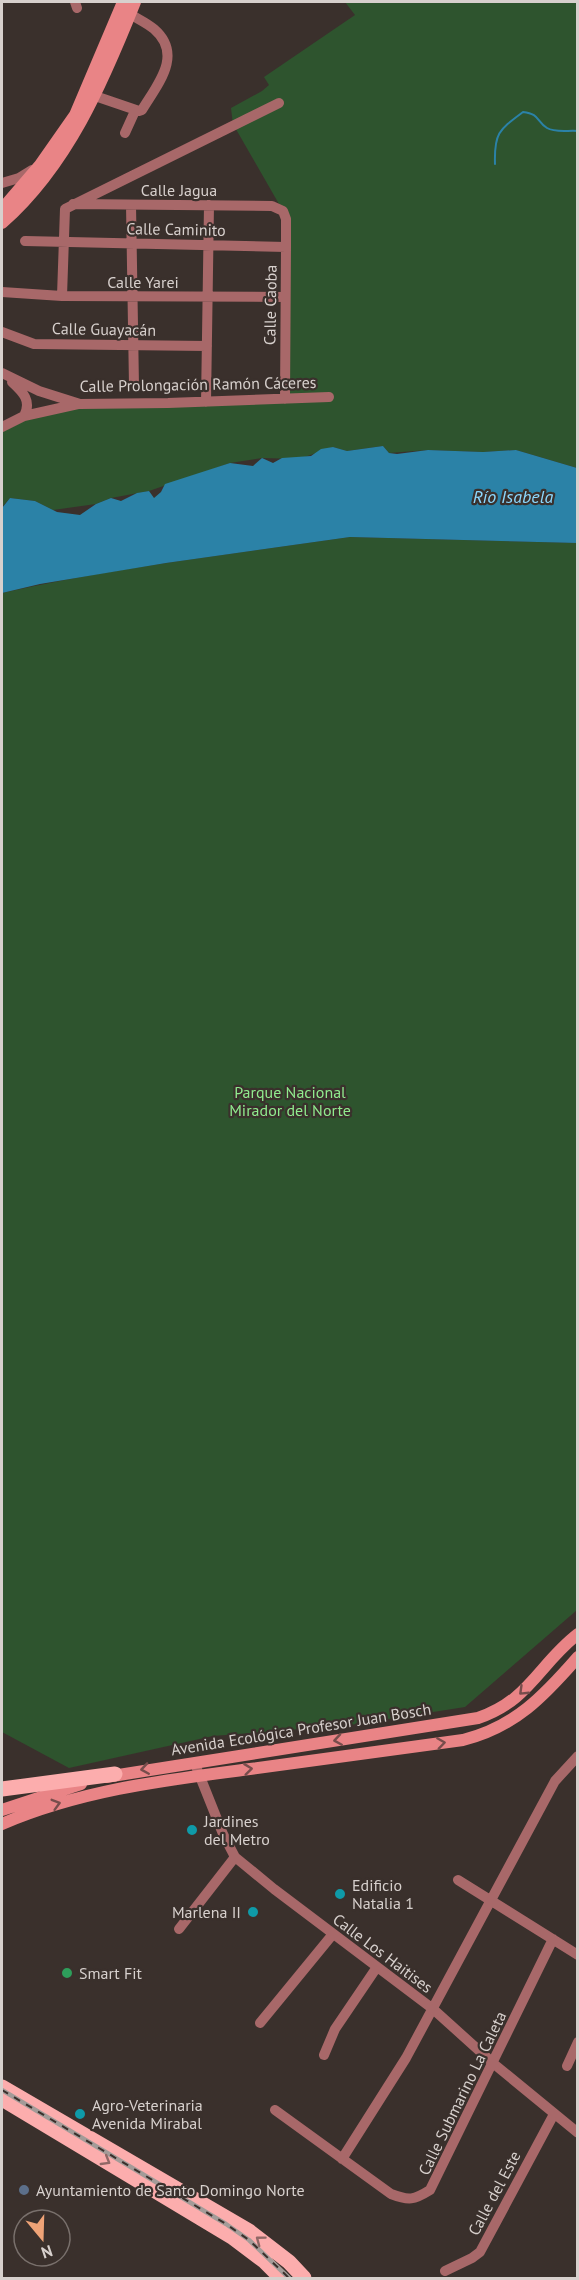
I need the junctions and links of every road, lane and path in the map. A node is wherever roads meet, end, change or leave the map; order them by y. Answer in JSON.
{"nodes":[{"id":1,"x":123,"y":2,"type":"edge"},
{"id":2,"x":135,"y":2,"type":"edge"},
{"id":3,"x":130,"y":14,"type":"junction"},
{"id":4,"x":95,"y":96,"type":"junction"},
{"id":5,"x":279,"y":103,"type":"dead end"},
{"id":6,"x":135,"y":111,"type":"junction"},
{"id":7,"x":125,"y":133,"type":"dead end"},
{"id":8,"x":40,"y":165,"type":"junction"},
{"id":9,"x":2,"y":183,"type":"edge"},
{"id":10,"x":131,"y":205,"type":"junction"},
{"id":11,"x":209,"y":205,"type":"junction"},
{"id":12,"x":69,"y":207,"type":"junction"},
{"id":13,"x":2,"y":208,"type":"edge"},
{"id":14,"x":283,"y":211,"type":"joint"},
{"id":15,"x":2,"y":223,"type":"edge"},
{"id":16,"x":25,"y":241,"type":"dead end"},
{"id":17,"x":64,"y":242,"type":"junction"},
{"id":18,"x":131,"y":244,"type":"junction"},
{"id":19,"x":208,"y":245,"type":"junction"},
{"id":20,"x":286,"y":247,"type":"junction"},
{"id":21,"x":2,"y":292,"type":"edge"},
{"id":22,"x":62,"y":296,"type":"junction"},
{"id":23,"x":131,"y":296,"type":"junction"},
{"id":24,"x":208,"y":297,"type":"junction"},
{"id":25,"x":285,"y":297,"type":"junction"},
{"id":26,"x":2,"y":332,"type":"edge"},
{"id":27,"x":132,"y":344,"type":"junction"},
{"id":28,"x":207,"y":346,"type":"junction"},
{"id":29,"x":2,"y":374,"type":"edge"},
{"id":30,"x":134,"y":386,"type":"dead end"},
{"id":31,"x":328,"y":397,"type":"dead end"},
{"id":32,"x":285,"y":399,"type":"junction"},
{"id":33,"x":206,"y":402,"type":"junction"},
{"id":34,"x":80,"y":404,"type":"junction"},
{"id":35,"x":24,"y":416,"type":"junction"},
{"id":36,"x":2,"y":427,"type":"edge"},
{"id":37,"x":578,"y":1634,"type":"edge"},
{"id":38,"x":578,"y":1657,"type":"edge"},
{"id":39,"x":547,"y":1665,"type":"junction"},
{"id":40,"x":562,"y":1675,"type":"junction"},
{"id":41,"x":578,"y":1756,"type":"edge"},
{"id":42,"x":193,"y":1762,"type":"junction"},
{"id":43,"x":115,"y":1774,"type":"junction"},
{"id":44,"x":200,"y":1775,"type":"junction"},
{"id":45,"x":2,"y":1789,"type":"edge"},
{"id":46,"x":2,"y":1810,"type":"edge"},
{"id":47,"x":2,"y":1824,"type":"edge"},
{"id":48,"x":235,"y":1857,"type":"junction"},
{"id":49,"x":458,"y":1880,"type":"dead end"},
{"id":50,"x":490,"y":1900,"type":"junction"},
{"id":51,"x":179,"y":1929,"type":"dead end"},
{"id":52,"x":333,"y":1934,"type":"junction"},
{"id":53,"x":553,"y":1940,"type":"junction"},
{"id":54,"x":578,"y":1954,"type":"edge"},
{"id":55,"x":377,"y":1967,"type":"junction"},
{"id":56,"x":433,"y":2008,"type":"junction"},
{"id":57,"x":260,"y":2023,"type":"dead end"},
{"id":58,"x":578,"y":2042,"type":"edge"},
{"id":59,"x":324,"y":2055,"type":"dead end"},
{"id":60,"x":494,"y":2064,"type":"junction"},
{"id":61,"x":567,"y":2066,"type":"dead end"},
{"id":62,"x":2,"y":2087,"type":"edge"},
{"id":63,"x":2,"y":2099,"type":"edge"},
{"id":64,"x":275,"y":2110,"type":"dead end"},
{"id":65,"x":554,"y":2114,"type":"junction"},
{"id":66,"x":578,"y":2133,"type":"edge"},
{"id":67,"x":342,"y":2159,"type":"junction"},
{"id":68,"x":445,"y":2271,"type":"dead end"},
{"id":69,"x":281,"y":2278,"type":"edge"},
{"id":70,"x":304,"y":2278,"type":"edge"}],
"edges":[{"from":1,"to":8,"type":"street"},
{"from":2,"to":3,"type":"street"},
{"from":3,"to":4,"type":"street"},
{"from":3,"to":6,"type":"street"},
{"from":4,"to":6,"type":"street"},
{"from":4,"to":15,"type":"street"},
{"from":5,"to":12,"type":"street"},
{"from":6,"to":7,"type":"street"},
{"from":8,"to":9,"type":"street"},
{"from":8,"to":13,"type":"street"},
{"from":10,"to":11,"type":"street","name":"Calle Jagua"},
{"from":10,"to":12,"type":"street","name":"Calle Jagua"},
{"from":10,"to":18,"type":"street"},
{"from":11,"to":14,"type":"street","name":"Calle Jagua"},
{"from":11,"to":19,"type":"street"},
{"from":12,"to":17,"type":"street"},
{"from":14,"to":20,"type":"street","name":"Calle Caoba"},
{"from":16,"to":17,"type":"street","name":"Calle Caminito"},
{"from":17,"to":18,"type":"street","name":"Calle Caminito"},
{"from":17,"to":22,"type":"street"},
{"from":18,"to":19,"type":"street","name":"Calle Caminito"},
{"from":18,"to":23,"type":"street"},
{"from":19,"to":20,"type":"street","name":"Calle Caminito"},
{"from":19,"to":24,"type":"street"},
{"from":20,"to":25,"type":"street","name":"Calle Caoba"},
{"from":21,"to":22,"type":"street","name":"Calle Yarei"},
{"from":22,"to":23,"type":"street","name":"Calle Yarei"},
{"from":23,"to":24,"type":"street","name":"Calle Yarei"},
{"from":23,"to":27,"type":"street"},
{"from":24,"to":25,"type":"street","name":"Calle Yarei"},
{"from":24,"to":28,"type":"street"},
{"from":25,"to":32,"type":"street","name":"Calle Caoba"},
{"from":26,"to":27,"type":"street","name":"Calle Guayacán"},
{"from":27,"to":28,"type":"street","name":"Calle Guayacán"},
{"from":27,"to":30,"type":"street"},
{"from":28,"to":33,"type":"street"},
{"from":29,"to":34,"type":"street","name":"Calle Prolongación Ramón Cáceres"},
{"from":29,"to":35,"type":"street"},
{"from":31,"to":32,"type":"street","name":"Calle Prolongación Ramón Cáceres"},
{"from":32,"to":33,"type":"street","name":"Calle Prolongación Ramón Cáceres"},
{"from":33,"to":34,"type":"street","name":"Calle Prolongación Ramón Cáceres"},
{"from":34,"to":35,"type":"street"},
{"from":35,"to":36,"type":"street"},
{"from":37,"to":39,"type":"street","name":"Avenida Ecológica Profesor Juan Bosch"},
{"from":38,"to":40,"type":"street","name":"Avenida Ecológica Profesor Juan Bosch"},
{"from":39,"to":40,"type":"street"},
{"from":39,"to":42,"type":"street","name":"Avenida Ecológica Profesor Juan Bosch","one_way":true},
{"from":44,"to":40,"type":"street","name":"Avenida Ecológica Profesor Juan Bosch","one_way":true},
{"from":41,"to":50,"type":"street"},
{"from":42,"to":43,"type":"street","name":"Avenida Ecológica Profesor Juan Bosch","one_way":true},
{"from":42,"to":44,"type":"street","name":"Calle Los Haitises"},
{"from":43,"to":45,"type":"main road"},
{"from":43,"to":46,"type":"street","name":"Avenida Ecológica Profesor Juan Bosch"},
{"from":47,"to":44,"type":"street","name":"Avenida Ecológica Profesor Juan Bosch","one_way":true},
{"from":44,"to":48,"type":"street","name":"Calle Los Haitises"},
{"from":48,"to":51,"type":"street"},
{"from":48,"to":52,"type":"street","name":"Calle Los Haitises"},
{"from":49,"to":50,"type":"street"},
{"from":50,"to":53,"type":"street"},
{"from":50,"to":56,"type":"street"},
{"from":52,"to":55,"type":"street","name":"Calle Los Haitises"},
{"from":52,"to":57,"type":"street"},
{"from":53,"to":54,"type":"street"},
{"from":53,"to":60,"type":"street","name":"Calle Submarino La Caleta"},
{"from":55,"to":56,"type":"street","name":"Calle Los Haitises"},
{"from":55,"to":59,"type":"street"},
{"from":56,"to":60,"type":"street","name":"Calle Los Haitises"},
{"from":56,"to":67,"type":"street"},
{"from":58,"to":61,"type":"street"},
{"from":60,"to":65,"type":"street","name":"Calle Los Haitises"},
{"from":60,"to":67,"type":"street","name":"Calle Submarino La Caleta"},
{"from":70,"to":62,"type":"main road","one_way":true},
{"from":63,"to":69,"type":"main road","one_way":true},
{"from":64,"to":67,"type":"street","name":"Calle Submarino La Caleta"},
{"from":65,"to":66,"type":"street","name":"Calle Los Haitises"},
{"from":65,"to":68,"type":"street","name":"Calle del Este"}]}
